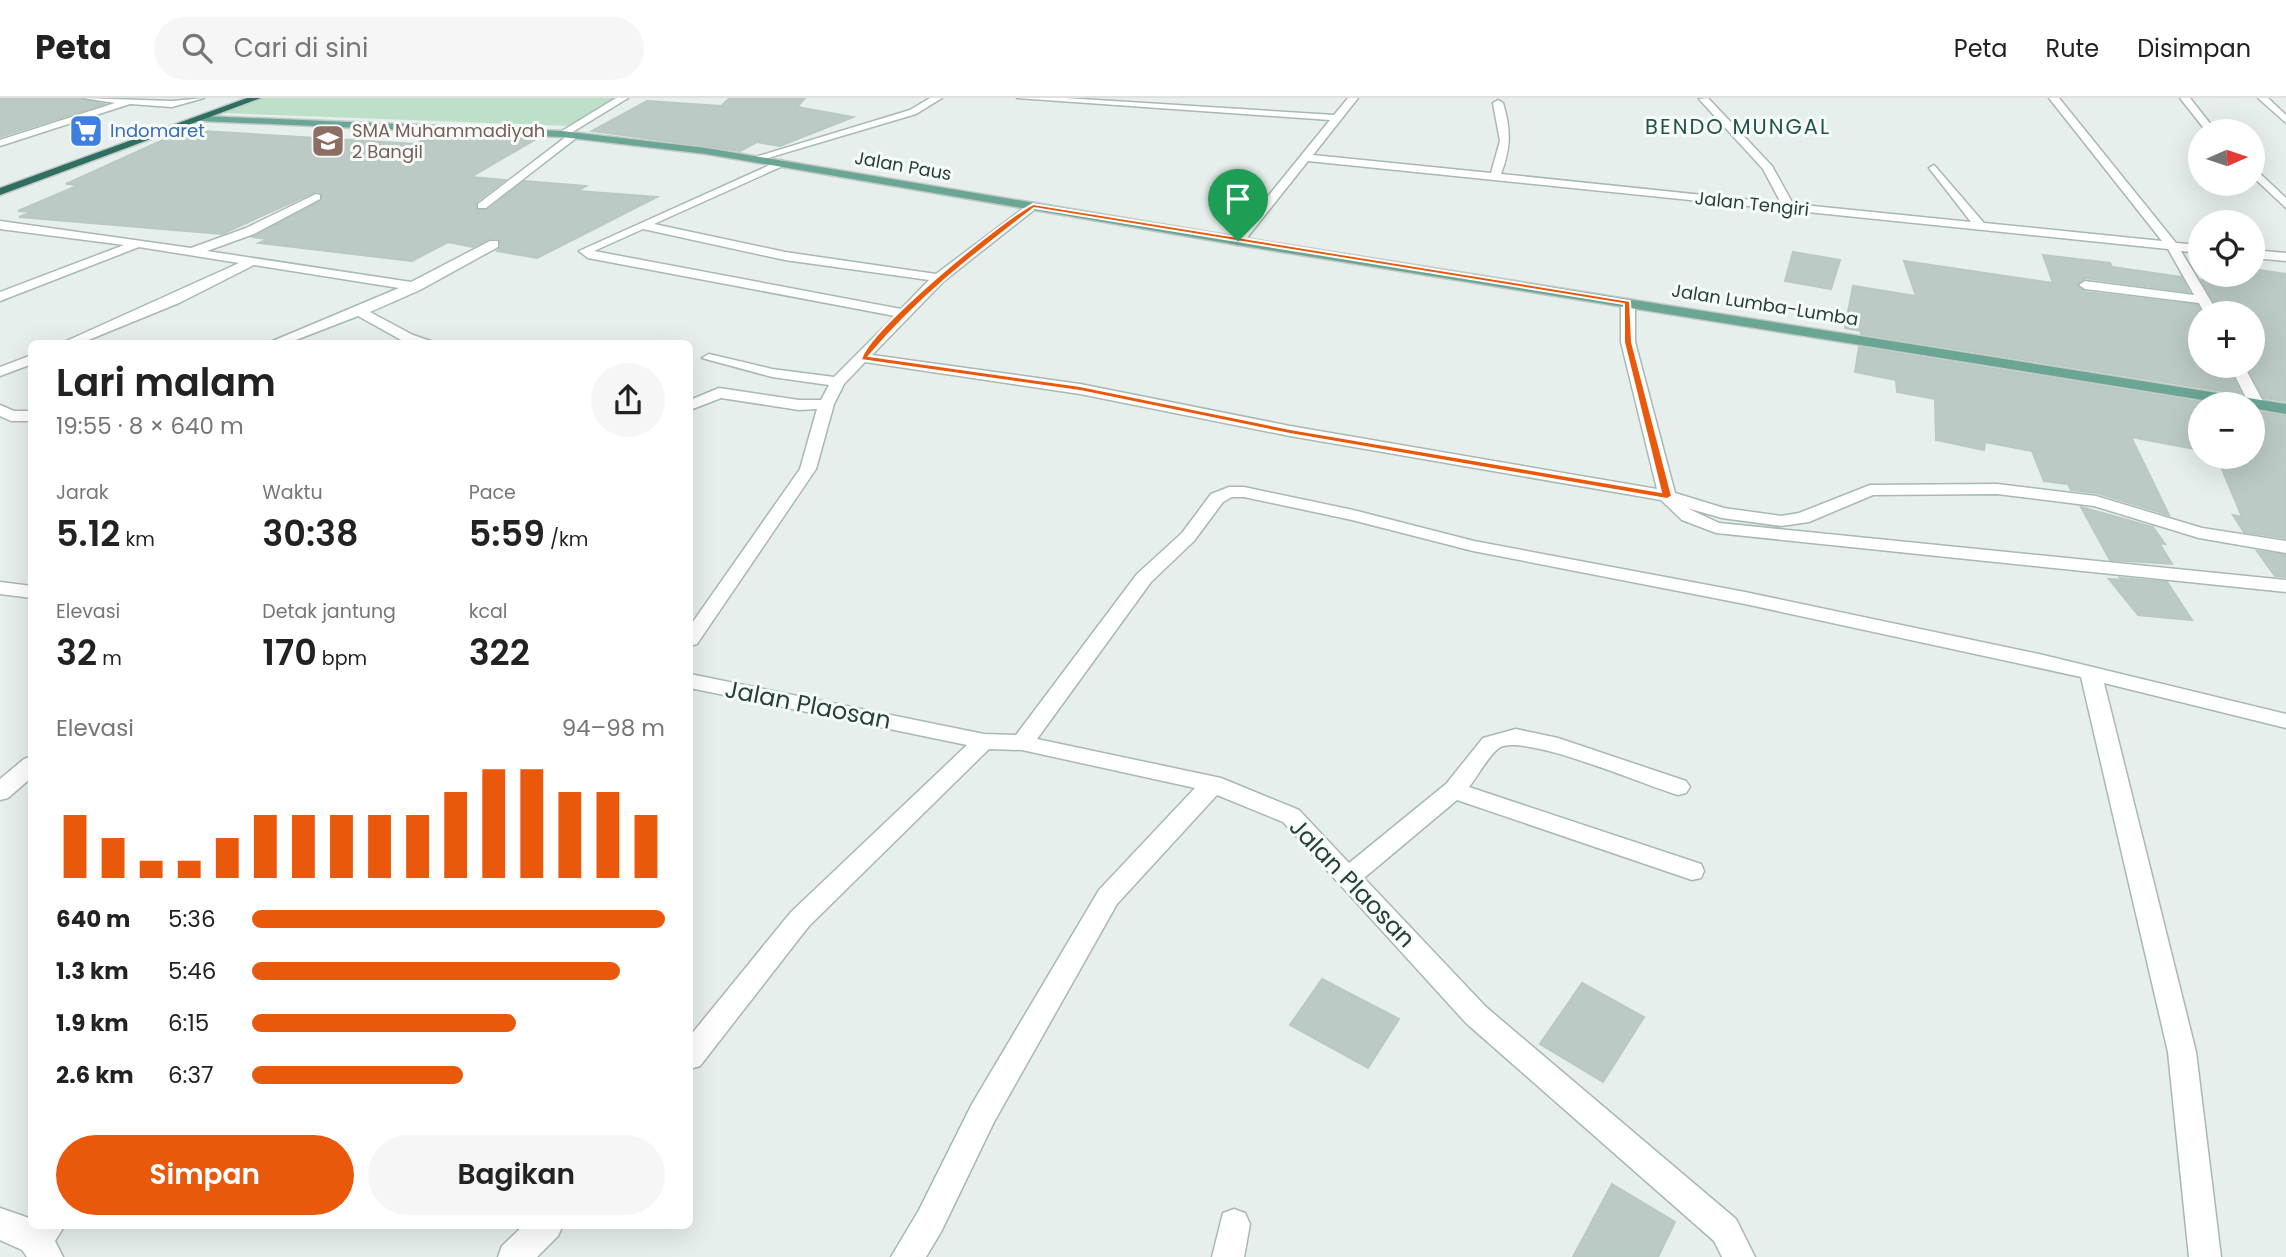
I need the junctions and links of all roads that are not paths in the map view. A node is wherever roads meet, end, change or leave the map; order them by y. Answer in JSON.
{"nodes":[{"id":1,"x":88,"y":98,"type":"edge"},
{"id":2,"x":199,"y":98,"type":"edge"},
{"id":3,"x":234,"y":98,"type":"edge"},
{"id":4,"x":256,"y":98,"type":"edge"},
{"id":5,"x":623,"y":98,"type":"edge"},
{"id":6,"x":937,"y":98,"type":"edge"},
{"id":7,"x":1023,"y":98,"type":"edge"},
{"id":8,"x":1353,"y":98,"type":"edge"},
{"id":9,"x":2054,"y":98,"type":"edge"},
{"id":10,"x":2185,"y":98,"type":"edge"},
{"id":11,"x":2263,"y":98,"type":"edge"},
{"id":12,"x":134,"y":99,"type":"edge"},
{"id":13,"x":1704,"y":99,"type":"edge"},
{"id":14,"x":1498,"y":103,"type":"dead end"},
{"id":15,"x":1336,"y":118,"type":"junction"},
{"id":16,"x":204,"y":119,"type":"junction"},
{"id":17,"x":2199,"y":119,"type":"edge"},
{"id":18,"x":2286,"y":120,"type":"edge"},
{"id":19,"x":562,"y":134,"type":"junction"},
{"id":20,"x":575,"y":135,"type":"junction"},
{"id":21,"x":0,"y":143,"type":"edge"},
{"id":22,"x":1304,"y":157,"type":"junction"},
{"id":23,"x":754,"y":158,"type":"junction"},
{"id":24,"x":781,"y":163,"type":"junction"},
{"id":25,"x":1934,"y":168,"type":"dead end"},
{"id":26,"x":1494,"y":178,"type":"junction"},
{"id":27,"x":2265,"y":183,"type":"edge"},
{"id":28,"x":0,"y":184,"type":"edge"},
{"id":29,"x":0,"y":192,"type":"edge"},
{"id":30,"x":317,"y":197,"type":"dead end"},
{"id":31,"x":2286,"y":205,"type":"edge"},
{"id":32,"x":482,"y":206,"type":"dead end"},
{"id":33,"x":1033,"y":206,"type":"junction"},
{"id":34,"x":1790,"y":208,"type":"junction"},
{"id":35,"x":0,"y":225,"type":"edge"},
{"id":36,"x":645,"y":226,"type":"junction"},
{"id":37,"x":1982,"y":228,"type":"junction"},
{"id":38,"x":1238,"y":241,"type":"junction"},
{"id":39,"x":139,"y":244,"type":"junction"},
{"id":40,"x":494,"y":244,"type":"dead end"},
{"id":41,"x":2173,"y":247,"type":"junction"},
{"id":42,"x":2188,"y":248,"type":"edge"},
{"id":43,"x":190,"y":252,"type":"junction"},
{"id":44,"x":2265,"y":255,"type":"edge"},
{"id":45,"x":2286,"y":257,"type":"edge"},
{"id":46,"x":251,"y":262,"type":"junction"},
{"id":47,"x":939,"y":278,"type":"junction"},
{"id":48,"x":2085,"y":285,"type":"dead end"},
{"id":49,"x":415,"y":287,"type":"junction"},
{"id":50,"x":0,"y":297,"type":"edge"},
{"id":51,"x":2204,"y":301,"type":"edge"},
{"id":52,"x":1628,"y":303,"type":"junction"},
{"id":53,"x":2188,"y":303,"type":"edge"},
{"id":54,"x":360,"y":312,"type":"junction"},
{"id":55,"x":902,"y":313,"type":"junction"},
{"id":56,"x":76,"y":340,"type":"edge"},
{"id":57,"x":283,"y":340,"type":"edge"},
{"id":58,"x":416,"y":340,"type":"edge"},
{"id":59,"x":709,"y":358,"type":"dead end"},
{"id":60,"x":864,"y":358,"type":"junction"},
{"id":61,"x":28,"y":361,"type":"edge"},
{"id":62,"x":0,"y":372,"type":"edge"},
{"id":63,"x":838,"y":382,"type":"junction"},
{"id":64,"x":2188,"y":394,"type":"edge"},
{"id":65,"x":693,"y":404,"type":"edge"},
{"id":66,"x":826,"y":404,"type":"junction"},
{"id":67,"x":2265,"y":406,"type":"edge"},
{"id":68,"x":0,"y":410,"type":"edge"},
{"id":69,"x":2286,"y":410,"type":"edge"},
{"id":70,"x":28,"y":416,"type":"edge"},
{"id":71,"x":1667,"y":496,"type":"junction"},
{"id":72,"x":2286,"y":547,"type":"edge"},
{"id":73,"x":2286,"y":586,"type":"edge"},
{"id":74,"x":0,"y":588,"type":"edge"},
{"id":75,"x":28,"y":592,"type":"edge"},
{"id":76,"x":693,"y":636,"type":"edge"},
{"id":77,"x":2091,"y":674,"type":"junction"},
{"id":78,"x":693,"y":682,"type":"edge"},
{"id":79,"x":2286,"y":721,"type":"edge"},
{"id":80,"x":984,"y":741,"type":"junction"},
{"id":81,"x":1022,"y":743,"type":"junction"},
{"id":82,"x":28,"y":768,"type":"edge"},
{"id":83,"x":1213,"y":784,"type":"junction"},
{"id":84,"x":1678,"y":787,"type":"dead end"},
{"id":85,"x":1454,"y":790,"type":"junction"},
{"id":86,"x":0,"y":792,"type":"edge"},
{"id":87,"x":1692,"y":871,"type":"dead end"},
{"id":88,"x":1350,"y":876,"type":"junction"},
{"id":89,"x":693,"y":1053,"type":"edge"},
{"id":90,"x":0,"y":1223,"type":"edge"},
{"id":91,"x":1234,"y":1224,"type":"dead end"},
{"id":92,"x":543,"y":1229,"type":"edge"},
{"id":93,"x":43,"y":1240,"type":"edge"},
{"id":94,"x":513,"y":1257,"type":"edge"},
{"id":95,"x":907,"y":1257,"type":"edge"},
{"id":96,"x":1228,"y":1257,"type":"edge"},
{"id":97,"x":1739,"y":1257,"type":"edge"},
{"id":98,"x":2205,"y":1257,"type":"edge"}],
"edges":[{"from":1,"to":12,"type":"street"},
{"from":2,"to":12,"type":"street"},
{"from":3,"to":28,"type":"highway"},
{"from":4,"to":16,"type":"highway"},
{"from":5,"to":19,"type":"street"},
{"from":6,"to":23,"type":"street"},
{"from":7,"to":15,"type":"street"},
{"from":8,"to":15,"type":"street"},
{"from":9,"to":41,"type":"street"},
{"from":10,"to":17,"type":"street"},
{"from":11,"to":18,"type":"street"},
{"from":12,"to":21,"type":"street"},
{"from":13,"to":34,"type":"street"},
{"from":14,"to":26,"type":"street"},
{"from":15,"to":22,"type":"street"},
{"from":16,"to":19,"type":"main road","name":"Jalan Paus"},
{"from":16,"to":29,"type":"highway"},
{"from":19,"to":20,"type":"main road","name":"Jalan Paus"},
{"from":20,"to":23,"type":"main road","name":"Jalan Paus"},
{"from":20,"to":32,"type":"street"},
{"from":22,"to":26,"type":"street","name":"Jalan Tengiri"},
{"from":22,"to":38,"type":"street"},
{"from":23,"to":24,"type":"main road","name":"Jalan Paus"},
{"from":24,"to":33,"type":"main road","name":"Jalan Paus"},
{"from":24,"to":36,"type":"street"},
{"from":25,"to":37,"type":"street"},
{"from":26,"to":34,"type":"street","name":"Jalan Tengiri"},
{"from":27,"to":31,"type":"street"},
{"from":30,"to":43,"type":"street"},
{"from":33,"to":38,"type":"main road","name":"Jalan Paus"},
{"from":33,"to":47,"type":"street"},
{"from":34,"to":37,"type":"street","name":"Jalan Tengiri"},
{"from":35,"to":39,"type":"street"},
{"from":36,"to":47,"type":"street"},
{"from":36,"to":55,"type":"street"},
{"from":37,"to":41,"type":"street","name":"Jalan Tengiri"},
{"from":38,"to":52,"type":"main road","name":"Jalan Lumba-Lumba"},
{"from":39,"to":43,"type":"street"},
{"from":39,"to":50,"type":"street"},
{"from":40,"to":49,"type":"street"},
{"from":41,"to":42,"type":"street","name":"Jalan Tengiri"},
{"from":41,"to":51,"type":"street"},
{"from":43,"to":46,"type":"street"},
{"from":44,"to":45,"type":"street"},
{"from":46,"to":49,"type":"street"},
{"from":46,"to":56,"type":"street"},
{"from":47,"to":55,"type":"street"},
{"from":48,"to":53,"type":"street"},
{"from":49,"to":54,"type":"street"},
{"from":52,"to":64,"type":"main road","name":"Jalan Lumba-Lumba"},
{"from":52,"to":71,"type":"street"},
{"from":54,"to":57,"type":"street"},
{"from":54,"to":58,"type":"street"},
{"from":55,"to":60,"type":"street"},
{"from":59,"to":63,"type":"street"},
{"from":60,"to":63,"type":"street"},
{"from":60,"to":71,"type":"street"},
{"from":61,"to":62,"type":"street"},
{"from":63,"to":66,"type":"street"},
{"from":65,"to":66,"type":"street"},
{"from":66,"to":76,"type":"street"},
{"from":67,"to":69,"type":"main road","name":"Jalan Lumba-Lumba"},
{"from":68,"to":70,"type":"street"},
{"from":71,"to":72,"type":"street"},
{"from":71,"to":73,"type":"street"},
{"from":74,"to":75,"type":"street"},
{"from":77,"to":79,"type":"street"},
{"from":77,"to":81,"type":"street"},
{"from":77,"to":98,"type":"street"},
{"from":78,"to":80,"type":"street","name":"Jalan Plaosan"},
{"from":80,"to":81,"type":"street","name":"Jalan Plaosan"},
{"from":80,"to":89,"type":"street"},
{"from":81,"to":83,"type":"street","name":"Jalan Plaosan"},
{"from":82,"to":86,"type":"street"},
{"from":83,"to":88,"type":"street","name":"Jalan Plaosan"},
{"from":83,"to":95,"type":"street"},
{"from":84,"to":85,"type":"street"},
{"from":85,"to":87,"type":"street"},
{"from":85,"to":88,"type":"street"},
{"from":88,"to":97,"type":"street","name":"Jalan Plaosan"},
{"from":90,"to":93,"type":"street"},
{"from":91,"to":96,"type":"street"},
{"from":92,"to":94,"type":"street"}]}
